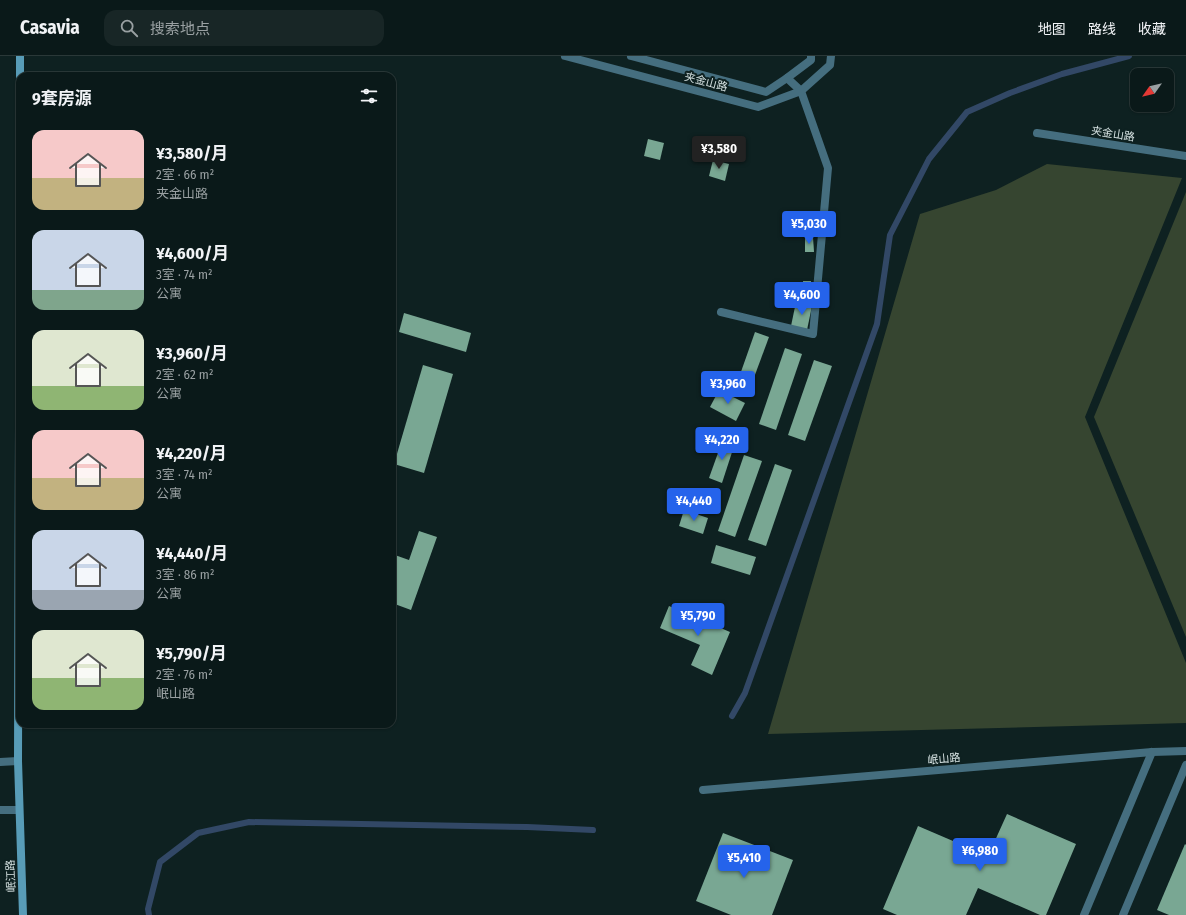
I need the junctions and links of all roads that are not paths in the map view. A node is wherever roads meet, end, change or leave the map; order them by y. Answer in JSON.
{"nodes":[{"id":1,"x":20,"y":56,"type":"edge"},
{"id":2,"x":566,"y":56,"type":"edge"},
{"id":3,"x":631,"y":56,"type":"edge"},
{"id":4,"x":811,"y":56,"type":"edge"},
{"id":5,"x":830,"y":60,"type":"edge"},
{"id":6,"x":20,"y":72,"type":"edge"},
{"id":7,"x":787,"y":78,"type":"junction"},
{"id":8,"x":802,"y":91,"type":"junction"},
{"id":9,"x":1037,"y":133,"type":"dead end"},
{"id":10,"x":1186,"y":156,"type":"edge"},
{"id":11,"x":721,"y":312,"type":"dead end"},
{"id":12,"x":18,"y":728,"type":"edge"},
{"id":13,"x":1186,"y":751,"type":"edge"},
{"id":14,"x":1152,"y":752,"type":"junction"},
{"id":15,"x":18,"y":761,"type":"junction"},
{"id":16,"x":0,"y":762,"type":"edge"},
{"id":17,"x":1186,"y":765,"type":"edge"},
{"id":18,"x":703,"y":790,"type":"dead end"},
{"id":19,"x":0,"y":810,"type":"edge"},
{"id":20,"x":20,"y":810,"type":"junction"},
{"id":21,"x":23,"y":915,"type":"edge"},
{"id":22,"x":1084,"y":915,"type":"edge"},
{"id":23,"x":1123,"y":915,"type":"edge"}],
"edges":[{"from":1,"to":6,"type":"main road"},
{"from":2,"to":8,"type":"street","name":"夹金山路"},
{"from":3,"to":7,"type":"street","name":"夹金山路"},
{"from":4,"to":7,"type":"street"},
{"from":5,"to":8,"type":"street","name":"夹金山路"},
{"from":7,"to":8,"type":"street"},
{"from":8,"to":11,"type":"street"},
{"from":9,"to":10,"type":"street","name":"夹金山路"},
{"from":12,"to":15,"type":"main road","name":"岷江路"},
{"from":13,"to":14,"type":"street","name":"岷山路"},
{"from":14,"to":18,"type":"street","name":"岷山路"},
{"from":14,"to":22,"type":"street"},
{"from":15,"to":16,"type":"street"},
{"from":15,"to":20,"type":"main road","name":"岷江路"},
{"from":17,"to":23,"type":"street"},
{"from":19,"to":20,"type":"street"},
{"from":20,"to":21,"type":"main road","name":"岷江路"}]}
